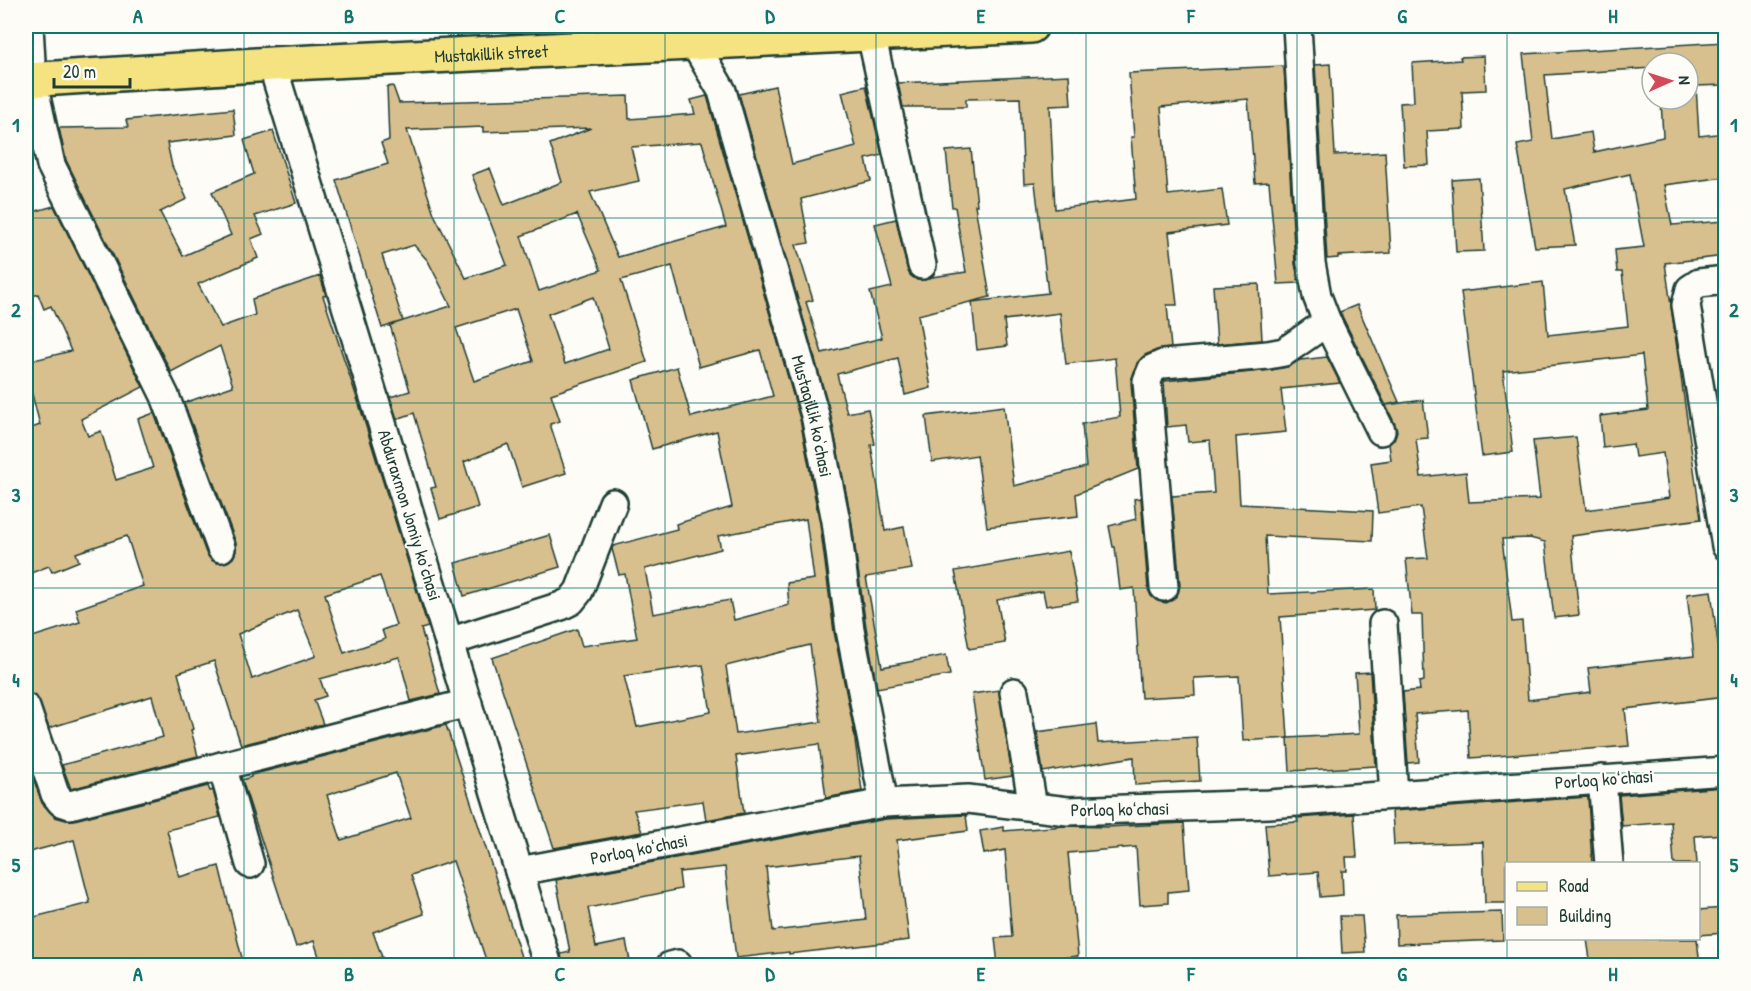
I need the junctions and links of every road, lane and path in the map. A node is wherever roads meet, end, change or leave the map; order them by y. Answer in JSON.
{"nodes":[{"id":1,"x":29,"y":26,"type":"edge"},
{"id":2,"x":1031,"y":26,"type":"edge"},
{"id":3,"x":1296,"y":26,"type":"edge"},
{"id":4,"x":730,"y":33,"type":"edge"},
{"id":5,"x":871,"y":34,"type":"junction"},
{"id":6,"x":694,"y":42,"type":"junction"},
{"id":7,"x":272,"y":64,"type":"junction"},
{"id":8,"x":29,"y":80,"type":"edge"},
{"id":9,"x":922,"y":265,"type":"dead end"},
{"id":10,"x":1725,"y":280,"type":"edge"},
{"id":11,"x":1327,"y":322,"type":"junction"},
{"id":12,"x":1381,"y":431,"type":"dead end"},
{"id":13,"x":613,"y":503,"type":"dead end"},
{"id":14,"x":1725,"y":546,"type":"edge"},
{"id":15,"x":220,"y":548,"type":"dead end"},
{"id":16,"x":1164,"y":587,"type":"dead end"},
{"id":17,"x":1383,"y":624,"type":"dead end"},
{"id":18,"x":449,"y":642,"type":"junction"},
{"id":19,"x":1014,"y":692,"type":"dead end"},
{"id":20,"x":468,"y":703,"type":"junction"},
{"id":21,"x":26,"y":708,"type":"edge"},
{"id":22,"x":222,"y":766,"type":"junction"},
{"id":23,"x":1725,"y":771,"type":"edge"},
{"id":24,"x":1602,"y":779,"type":"junction"},
{"id":25,"x":1394,"y":795,"type":"junction"},
{"id":26,"x":884,"y":803,"type":"junction"},
{"id":27,"x":1033,"y":807,"type":"junction"},
{"id":28,"x":1609,"y":862,"type":"edge"},
{"id":29,"x":250,"y":864,"type":"dead end"},
{"id":30,"x":519,"y":871,"type":"junction"},
{"id":31,"x":548,"y":966,"type":"edge"}],
"edges":[{"from":1,"to":8,"type":"street"},
{"from":2,"to":5,"type":"main road","name":"Mustakillik street"},
{"from":3,"to":11,"type":"street"},
{"from":4,"to":5,"type":"main road","name":"Mustakillik street"},
{"from":4,"to":6,"type":"main road","name":"Mustakillik street"},
{"from":5,"to":9,"type":"street"},
{"from":6,"to":7,"type":"main road","name":"Mustakillik street"},
{"from":6,"to":26,"type":"street","name":"Mustaqillik ko‘chasi"},
{"from":7,"to":8,"type":"main road","name":"Mustakillik street"},
{"from":7,"to":18,"type":"street","name":"Abduraxmon Jomiy koʻchasi"},
{"from":8,"to":15,"type":"street"},
{"from":10,"to":14,"type":"street"},
{"from":11,"to":12,"type":"street"},
{"from":11,"to":16,"type":"street"},
{"from":13,"to":18,"type":"street"},
{"from":17,"to":25,"type":"street"},
{"from":18,"to":20,"type":"street","name":"Abduraxmon Jomiy koʻchasi"},
{"from":19,"to":27,"type":"street"},
{"from":20,"to":22,"type":"street"},
{"from":20,"to":30,"type":"street","name":"Abduraxmon Jomiy koʻchasi"},
{"from":21,"to":22,"type":"street"},
{"from":22,"to":29,"type":"street"},
{"from":23,"to":24,"type":"street","name":"Porloq koʻchasi"},
{"from":24,"to":25,"type":"street","name":"Porloq koʻchasi"},
{"from":24,"to":28,"type":"street"},
{"from":25,"to":27,"type":"street","name":"Porloq koʻchasi"},
{"from":26,"to":27,"type":"street","name":"Porloq koʻchasi"},
{"from":26,"to":30,"type":"street","name":"Porloq koʻchasi"},
{"from":30,"to":31,"type":"street","name":"Abduraxmon Jomiy koʻchasi"}]}
